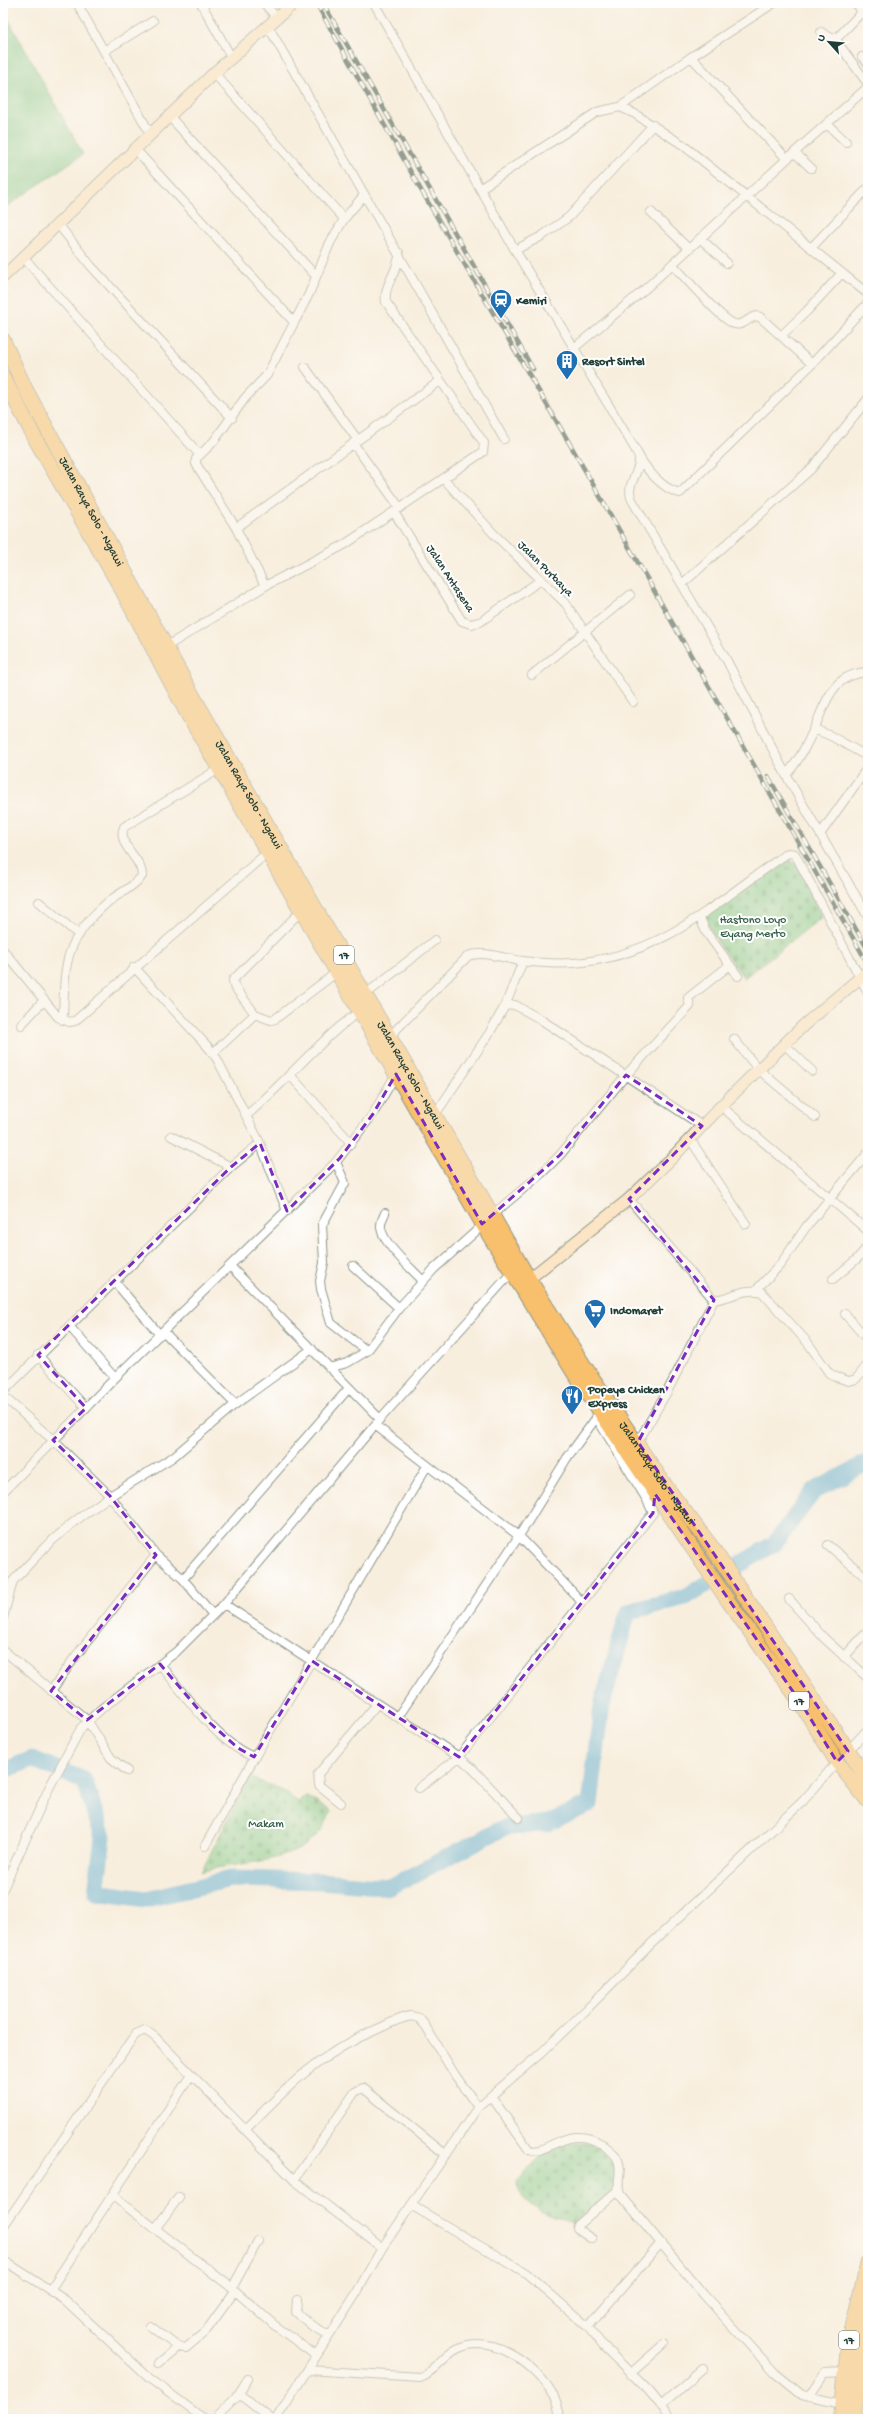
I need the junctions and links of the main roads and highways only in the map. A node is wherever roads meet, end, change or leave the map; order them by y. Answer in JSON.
{"nodes":[{"id":1,"x":3,"y":340,"type":"edge"},
{"id":2,"x":3,"y":377,"type":"edge"},
{"id":3,"x":487,"y":1220,"type":"junction"},
{"id":4,"x":525,"y":1282,"type":"junction"},
{"id":5,"x":868,"y":1780,"type":"edge"},
{"id":6,"x":868,"y":1801,"type":"edge"},
{"id":7,"x":868,"y":2262,"type":"edge"},
{"id":8,"x":868,"y":2313,"type":"edge"},
{"id":9,"x":841,"y":2419,"type":"edge"},
{"id":10,"x":855,"y":2419,"type":"edge"}],
"edges":[{"from":1,"to":3,"type":"highway","name":"Jalan Raya Solo - Ngawi","number":"17"},
{"from":2,"to":3,"type":"highway","name":"Jalan Raya Solo - Ngawi","number":"17"},
{"from":3,"to":4,"type":"highway","name":"Jalan Raya Solo - Ngawi","number":"17"},
{"from":4,"to":5,"type":"highway","name":"Jalan Raya Solo - Ngawi","number":"17"},
{"from":4,"to":6,"type":"highway","name":"Jalan Raya Solo - Ngawi","number":"17"},
{"from":7,"to":9,"type":"highway","number":"17"},
{"from":8,"to":10,"type":"highway","number":"17"}]}
